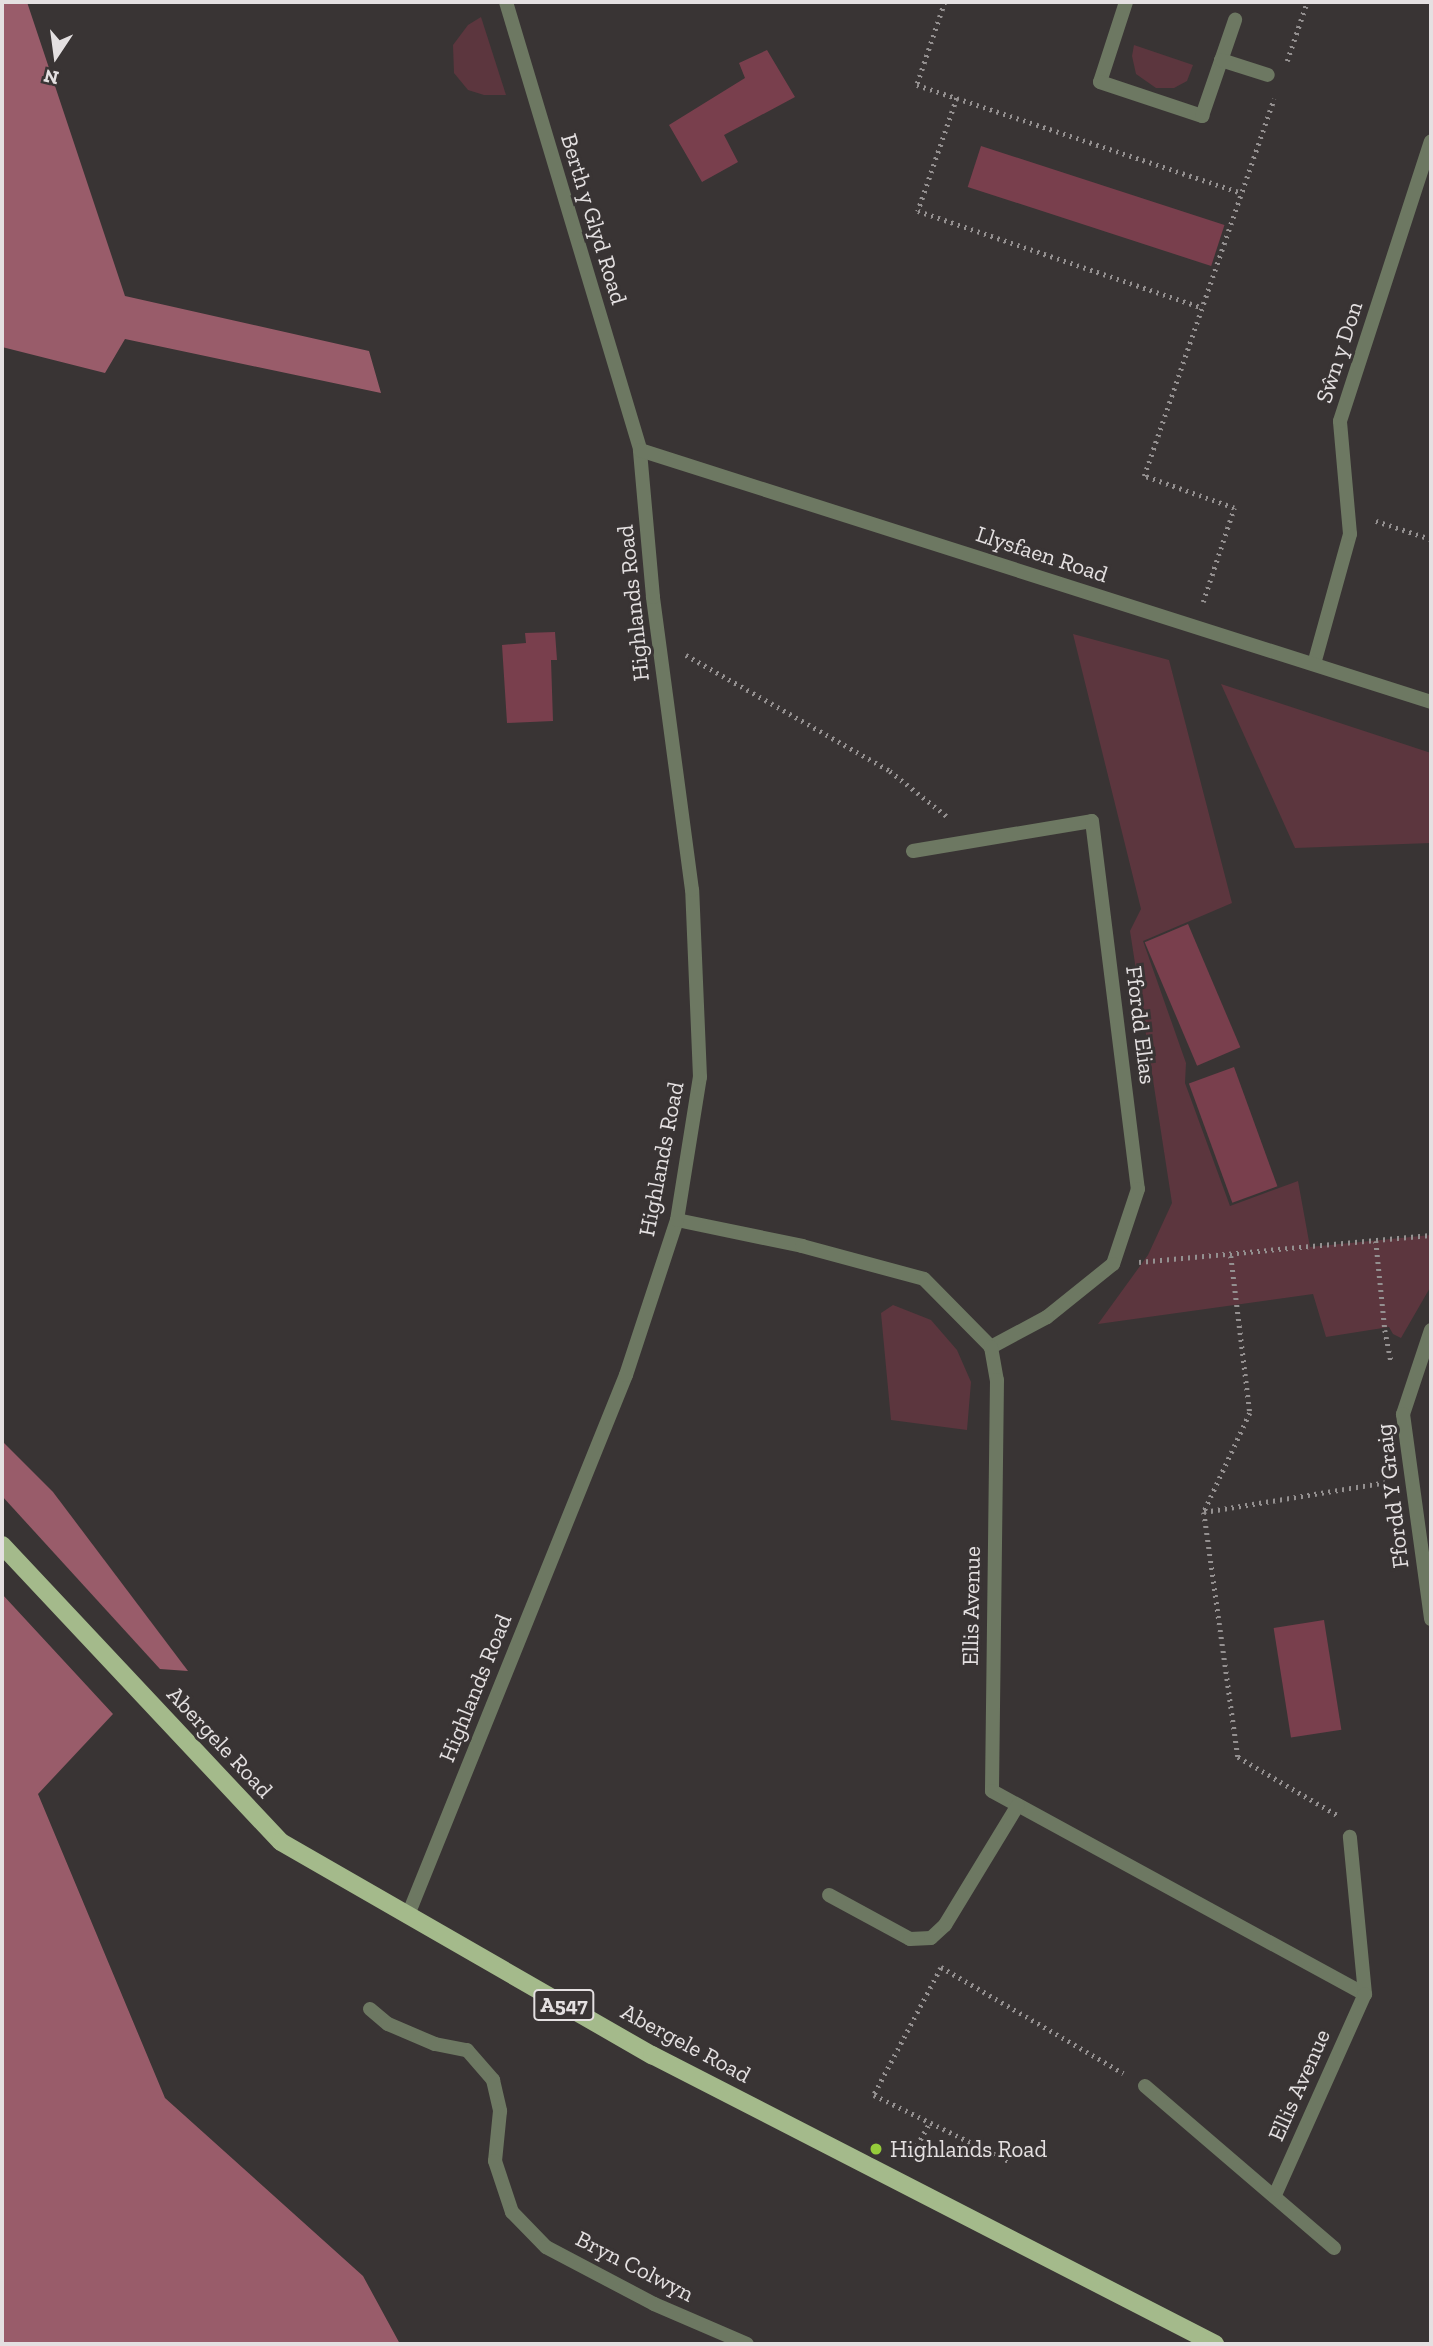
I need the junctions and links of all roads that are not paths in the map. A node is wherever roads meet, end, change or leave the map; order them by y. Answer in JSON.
{"nodes":[{"id":1,"x":506,"y":2,"type":"edge"},
{"id":2,"x":1126,"y":2,"type":"edge"},
{"id":3,"x":1235,"y":20,"type":"dead end"},
{"id":4,"x":1221,"y":60,"type":"junction"},
{"id":5,"x":1268,"y":75,"type":"dead end"},
{"id":6,"x":1431,"y":141,"type":"edge"},
{"id":7,"x":1426,"y":178,"type":"edge"},
{"id":8,"x":640,"y":450,"type":"junction"},
{"id":9,"x":1314,"y":664,"type":"junction"},
{"id":10,"x":1431,"y":702,"type":"edge"},
{"id":11,"x":913,"y":851,"type":"dead end"},
{"id":12,"x":677,"y":1220,"type":"junction"},
{"id":13,"x":1431,"y":1330,"type":"edge"},
{"id":14,"x":991,"y":1347,"type":"junction"},
{"id":15,"x":2,"y":1545,"type":"edge"},
{"id":16,"x":1431,"y":1619,"type":"edge"},
{"id":17,"x":1018,"y":1805,"type":"junction"},
{"id":18,"x":1350,"y":1837,"type":"road end"},
{"id":19,"x":829,"y":1895,"type":"dead end"},
{"id":20,"x":408,"y":1915,"type":"junction"},
{"id":21,"x":1365,"y":1994,"type":"junction"},
{"id":22,"x":370,"y":2009,"type":"dead end"},
{"id":23,"x":1145,"y":2086,"type":"road end"},
{"id":24,"x":1275,"y":2194,"type":"junction"},
{"id":25,"x":1334,"y":2248,"type":"dead end"},
{"id":26,"x":747,"y":2344,"type":"edge"},
{"id":27,"x":1215,"y":2344,"type":"edge"}],
"edges":[{"from":1,"to":8,"type":"street","name":"Berth y Glyd Road"},
{"from":2,"to":4,"type":"street"},
{"from":3,"to":4,"type":"street"},
{"from":4,"to":5,"type":"street"},
{"from":6,"to":7,"type":"street","name":"Sŵn y Don"},
{"from":7,"to":9,"type":"street","name":"Sŵn y Don"},
{"from":8,"to":9,"type":"street","name":"Llysfaen Road"},
{"from":8,"to":12,"type":"street","name":"Highlands Road"},
{"from":9,"to":10,"type":"street","name":"Llysfaen Road"},
{"from":11,"to":14,"type":"street","name":"Ffordd Elias"},
{"from":12,"to":14,"type":"street"},
{"from":12,"to":20,"type":"street","name":"Highlands Road"},
{"from":13,"to":16,"type":"street","name":"Ffordd Y Graig"},
{"from":14,"to":17,"type":"street","name":"Ellis Avenue"},
{"from":15,"to":20,"type":"main road","name":"Abergele Road","number":"A547"},
{"from":17,"to":19,"type":"street"},
{"from":17,"to":21,"type":"street","name":"Ellis Avenue"},
{"from":18,"to":21,"type":"street","name":"Ellis Avenue"},
{"from":20,"to":27,"type":"main road","name":"Abergele Road","number":"A547"},
{"from":21,"to":24,"type":"street","name":"Ellis Avenue"},
{"from":22,"to":26,"type":"street","name":"Bryn Colwyn"},
{"from":23,"to":24,"type":"street"},
{"from":24,"to":25,"type":"street"}]}
